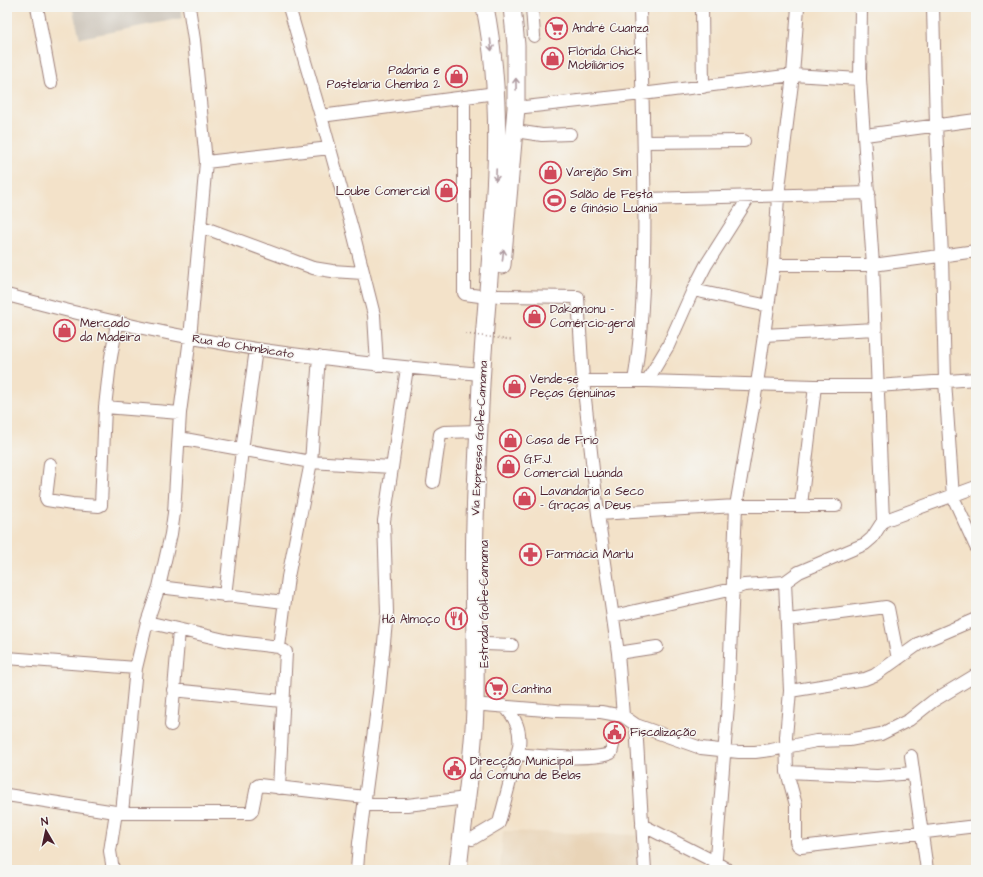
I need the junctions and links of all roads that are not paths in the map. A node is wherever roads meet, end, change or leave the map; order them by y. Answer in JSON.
{"nodes":[{"id":1,"x":37,"y":7,"type":"edge"},
{"id":2,"x":189,"y":7,"type":"edge"},
{"id":3,"x":289,"y":7,"type":"edge"},
{"id":4,"x":485,"y":7,"type":"edge"},
{"id":5,"x":512,"y":7,"type":"edge"},
{"id":6,"x":532,"y":7,"type":"edge"},
{"id":7,"x":640,"y":7,"type":"edge"},
{"id":8,"x":702,"y":7,"type":"edge"},
{"id":9,"x":798,"y":7,"type":"edge"},
{"id":10,"x":861,"y":7,"type":"edge"},
{"id":11,"x":933,"y":7,"type":"edge"},
{"id":12,"x":534,"y":36,"type":"dead end"},
{"id":13,"x":793,"y":75,"type":"junction"},
{"id":14,"x":860,"y":79,"type":"junction"},
{"id":15,"x":51,"y":82,"type":"dead end"},
{"id":16,"x":703,"y":87,"type":"junction"},
{"id":17,"x":496,"y":93,"type":"junction"},
{"id":18,"x":642,"y":94,"type":"junction"},
{"id":19,"x":464,"y":97,"type":"junction"},
{"id":20,"x":516,"y":108,"type":"junction"},
{"id":21,"x":321,"y":116,"type":"junction"},
{"id":22,"x":976,"y":120,"type":"edge"},
{"id":23,"x":936,"y":125,"type":"junction"},
{"id":24,"x":515,"y":131,"type":"junction"},
{"id":25,"x":570,"y":134,"type":"dead end"},
{"id":26,"x":865,"y":135,"type":"junction"},
{"id":27,"x":744,"y":141,"type":"dead end"},
{"id":28,"x":644,"y":142,"type":"junction"},
{"id":29,"x":330,"y":148,"type":"junction"},
{"id":30,"x":206,"y":162,"type":"junction"},
{"id":31,"x":869,"y":193,"type":"junction"},
{"id":32,"x":778,"y":196,"type":"junction"},
{"id":33,"x":749,"y":197,"type":"junction"},
{"id":34,"x":646,"y":199,"type":"junction"},
{"id":35,"x":200,"y":226,"type":"junction"},
{"id":36,"x":976,"y":251,"type":"edge"},
{"id":37,"x":942,"y":256,"type":"junction"},
{"id":38,"x":774,"y":265,"type":"junction"},
{"id":39,"x":873,"y":266,"type":"junction"},
{"id":40,"x":363,"y":273,"type":"junction"},
{"id":41,"x":693,"y":290,"type":"junction"},
{"id":42,"x":493,"y":297,"type":"junction"},
{"id":43,"x":7,"y":298,"type":"edge"},
{"id":44,"x":768,"y":306,"type":"junction"},
{"id":45,"x":117,"y":323,"type":"junction"},
{"id":46,"x":875,"y":329,"type":"junction"},
{"id":47,"x":764,"y":335,"type":"junction"},
{"id":48,"x":190,"y":338,"type":"junction"},
{"id":49,"x":256,"y":349,"type":"junction"},
{"id":50,"x":319,"y":357,"type":"junction"},
{"id":51,"x":377,"y":364,"type":"junction"},
{"id":52,"x":407,"y":368,"type":"junction"},
{"id":53,"x":482,"y":374,"type":"junction"},
{"id":54,"x":976,"y":379,"type":"edge"},
{"id":55,"x":583,"y":381,"type":"junction"},
{"id":56,"x":634,"y":381,"type":"junction"},
{"id":57,"x":647,"y":381,"type":"junction"},
{"id":58,"x":945,"y":381,"type":"junction"},
{"id":59,"x":757,"y":384,"type":"junction"},
{"id":60,"x":815,"y":386,"type":"junction"},
{"id":61,"x":877,"y":386,"type":"junction"},
{"id":62,"x":105,"y":407,"type":"junction"},
{"id":63,"x":489,"y":409,"type":"joint"},
{"id":64,"x":180,"y":413,"type":"junction"},
{"id":65,"x":479,"y":431,"type":"junction"},
{"id":66,"x":179,"y":438,"type":"junction"},
{"id":67,"x":242,"y":450,"type":"junction"},
{"id":68,"x":311,"y":462,"type":"junction"},
{"id":69,"x":50,"y":464,"type":"dead end"},
{"id":70,"x":391,"y":467,"type":"junction"},
{"id":71,"x":433,"y":482,"type":"dead end"},
{"id":72,"x":976,"y":488,"type":"edge"},
{"id":73,"x":953,"y":497,"type":"junction"},
{"id":74,"x":801,"y":505,"type":"junction"},
{"id":75,"x":736,"y":506,"type":"junction"},
{"id":76,"x":836,"y":506,"type":"dead end"},
{"id":77,"x":598,"y":514,"type":"junction"},
{"id":78,"x":883,"y":521,"type":"junction"},
{"id":79,"x":976,"y":548,"type":"edge"},
{"id":80,"x":785,"y":582,"type":"junction"},
{"id":81,"x":159,"y":587,"type":"junction"},
{"id":82,"x":733,"y":588,"type":"junction"},
{"id":83,"x":225,"y":596,"type":"junction"},
{"id":84,"x":284,"y":602,"type":"junction"},
{"id":85,"x":613,"y":616,"type":"junction"},
{"id":86,"x":976,"y":618,"type":"edge"},
{"id":87,"x":788,"y":620,"type":"junction"},
{"id":88,"x":148,"y":622,"type":"junction"},
{"id":89,"x":179,"y":630,"type":"junction"},
{"id":90,"x":485,"y":644,"type":"junction"},
{"id":91,"x":512,"y":645,"type":"dead end"},
{"id":92,"x":280,"y":647,"type":"junction"},
{"id":93,"x":658,"y":647,"type":"dead end"},
{"id":94,"x":618,"y":653,"type":"junction"},
{"id":95,"x":7,"y":658,"type":"edge"},
{"id":96,"x":898,"y":659,"type":"junction"},
{"id":97,"x":136,"y":668,"type":"junction"},
{"id":98,"x":976,"y":675,"type":"edge"},
{"id":99,"x":173,"y":690,"type":"junction"},
{"id":100,"x":790,"y":690,"type":"junction"},
{"id":101,"x":282,"y":701,"type":"junction"},
{"id":102,"x":484,"y":705,"type":"junction"},
{"id":103,"x":504,"y":706,"type":"junction"},
{"id":104,"x":623,"y":716,"type":"junction"},
{"id":105,"x":636,"y":725,"type":"junction"},
{"id":106,"x":171,"y":726,"type":"dead end"},
{"id":107,"x":612,"y":745,"type":"dead end"},
{"id":108,"x":786,"y":747,"type":"junction"},
{"id":109,"x":724,"y":751,"type":"junction"},
{"id":110,"x":517,"y":754,"type":"junction"},
{"id":111,"x":911,"y":756,"type":"dead end"},
{"id":112,"x":788,"y":772,"type":"junction"},
{"id":113,"x":913,"y":773,"type":"junction"},
{"id":114,"x":279,"y":788,"type":"junction"},
{"id":115,"x":7,"y":795,"type":"edge"},
{"id":116,"x":467,"y":798,"type":"junction"},
{"id":117,"x":365,"y":801,"type":"junction"},
{"id":118,"x":119,"y":813,"type":"junction"},
{"id":119,"x":642,"y":826,"type":"junction"},
{"id":120,"x":976,"y":826,"type":"edge"},
{"id":121,"x":923,"y":832,"type":"junction"},
{"id":122,"x":472,"y":838,"type":"junction"},
{"id":123,"x":715,"y":866,"type":"edge"},
{"id":124,"x":112,"y":870,"type":"edge"},
{"id":125,"x":357,"y":870,"type":"edge"},
{"id":126,"x":458,"y":870,"type":"edge"},
{"id":127,"x":468,"y":870,"type":"edge"},
{"id":128,"x":645,"y":870,"type":"edge"},
{"id":129,"x":728,"y":870,"type":"edge"},
{"id":130,"x":927,"y":870,"type":"edge"}],
"edges":[{"from":1,"to":15,"type":"street"},
{"from":2,"to":30,"type":"street"},
{"from":3,"to":21,"type":"street"},
{"from":4,"to":17,"type":"highway","name":"Via Expressa Golfe-Camama","one_way":true},
{"from":20,"to":5,"type":"highway","name":"Via Expressa Golfe-Camama","one_way":true},
{"from":6,"to":12,"type":"street"},
{"from":7,"to":18,"type":"street"},
{"from":8,"to":16,"type":"street"},
{"from":9,"to":13,"type":"street"},
{"from":10,"to":14,"type":"street"},
{"from":11,"to":23,"type":"street"},
{"from":13,"to":14,"type":"street"},
{"from":13,"to":16,"type":"street"},
{"from":13,"to":32,"type":"street"},
{"from":14,"to":26,"type":"street"},
{"from":16,"to":18,"type":"street"},
{"from":17,"to":19,"type":"street"},
{"from":17,"to":42,"type":"highway","name":"Via Expressa Golfe-Camama","one_way":true},
{"from":18,"to":20,"type":"street"},
{"from":18,"to":28,"type":"street"},
{"from":19,"to":21,"type":"street"},
{"from":19,"to":42,"type":"street"},
{"from":20,"to":24,"type":"highway","name":"Via Expressa Golfe-Camama"},
{"from":21,"to":29,"type":"street"},
{"from":22,"to":23,"type":"street"},
{"from":23,"to":26,"type":"street"},
{"from":23,"to":37,"type":"street"},
{"from":24,"to":25,"type":"street"},
{"from":42,"to":24,"type":"highway","name":"Via Expressa Golfe-Camama","one_way":true},
{"from":26,"to":31,"type":"street"},
{"from":27,"to":28,"type":"street"},
{"from":28,"to":34,"type":"street"},
{"from":29,"to":30,"type":"street"},
{"from":29,"to":40,"type":"street"},
{"from":30,"to":35,"type":"street"},
{"from":31,"to":32,"type":"street"},
{"from":31,"to":39,"type":"street"},
{"from":32,"to":33,"type":"street"},
{"from":32,"to":38,"type":"street"},
{"from":33,"to":34,"type":"street"},
{"from":33,"to":41,"type":"street"},
{"from":34,"to":56,"type":"street"},
{"from":35,"to":40,"type":"street"},
{"from":35,"to":48,"type":"street"},
{"from":36,"to":37,"type":"street"},
{"from":37,"to":39,"type":"street"},
{"from":37,"to":58,"type":"street"},
{"from":38,"to":39,"type":"street"},
{"from":38,"to":44,"type":"street"},
{"from":39,"to":46,"type":"street"},
{"from":40,"to":51,"type":"street"},
{"from":41,"to":44,"type":"street"},
{"from":41,"to":57,"type":"street"},
{"from":42,"to":53,"type":"highway","name":"Via Expressa Golfe-Camama"},
{"from":42,"to":55,"type":"street"},
{"from":42,"to":63,"type":"highway","name":"Via Expressa Golfe-Camama"},
{"from":43,"to":45,"type":"street","name":"Rua do Chimbicato"},
{"from":44,"to":47,"type":"street"},
{"from":45,"to":48,"type":"street","name":"Rua do Chimbicato"},
{"from":45,"to":62,"type":"street"},
{"from":46,"to":47,"type":"street"},
{"from":46,"to":61,"type":"street"},
{"from":47,"to":59,"type":"street"},
{"from":48,"to":49,"type":"street","name":"Rua do Chimbicato"},
{"from":48,"to":64,"type":"street"},
{"from":49,"to":50,"type":"street","name":"Rua do Chimbicato"},
{"from":49,"to":67,"type":"street"},
{"from":50,"to":51,"type":"street","name":"Rua do Chimbicato"},
{"from":50,"to":68,"type":"street"},
{"from":51,"to":52,"type":"street","name":"Rua do Chimbicato"},
{"from":52,"to":53,"type":"street","name":"Rua do Chimbicato"},
{"from":52,"to":70,"type":"street"},
{"from":53,"to":65,"type":"highway","name":"Via Expressa Golfe-Camama"},
{"from":54,"to":58,"type":"street"},
{"from":55,"to":56,"type":"street"},
{"from":55,"to":77,"type":"street"},
{"from":56,"to":57,"type":"street"},
{"from":57,"to":59,"type":"street"},
{"from":58,"to":61,"type":"street"},
{"from":58,"to":73,"type":"street"},
{"from":59,"to":60,"type":"street"},
{"from":59,"to":75,"type":"street"},
{"from":60,"to":61,"type":"street"},
{"from":60,"to":74,"type":"street"},
{"from":61,"to":78,"type":"street"},
{"from":62,"to":64,"type":"street"},
{"from":62,"to":69,"type":"street"},
{"from":63,"to":90,"type":"highway","name":"Estrada Golfe-Camama"},
{"from":64,"to":66,"type":"street"},
{"from":65,"to":71,"type":"street"},
{"from":65,"to":116,"type":"highway","name":"Via Expressa Golfe-Camama"},
{"from":66,"to":67,"type":"street"},
{"from":66,"to":81,"type":"street"},
{"from":67,"to":68,"type":"street"},
{"from":67,"to":83,"type":"street"},
{"from":68,"to":70,"type":"street"},
{"from":68,"to":84,"type":"street"},
{"from":70,"to":117,"type":"street"},
{"from":72,"to":73,"type":"street"},
{"from":73,"to":78,"type":"street"},
{"from":73,"to":79,"type":"street"},
{"from":74,"to":75,"type":"street"},
{"from":74,"to":76,"type":"street"},
{"from":75,"to":77,"type":"street"},
{"from":75,"to":82,"type":"street"},
{"from":77,"to":85,"type":"street"},
{"from":78,"to":80,"type":"street"},
{"from":80,"to":82,"type":"street"},
{"from":80,"to":87,"type":"street"},
{"from":81,"to":83,"type":"street"},
{"from":81,"to":88,"type":"street"},
{"from":82,"to":85,"type":"street"},
{"from":82,"to":109,"type":"street"},
{"from":83,"to":84,"type":"street"},
{"from":84,"to":92,"type":"street"},
{"from":85,"to":94,"type":"street"},
{"from":86,"to":96,"type":"street"},
{"from":87,"to":96,"type":"street"},
{"from":87,"to":100,"type":"street"},
{"from":88,"to":89,"type":"street"},
{"from":88,"to":97,"type":"street"},
{"from":89,"to":92,"type":"street"},
{"from":89,"to":99,"type":"street"},
{"from":90,"to":91,"type":"street"},
{"from":90,"to":102,"type":"highway","name":"Estrada Golfe-Camama"},
{"from":92,"to":101,"type":"street"},
{"from":93,"to":94,"type":"street"},
{"from":94,"to":104,"type":"street"},
{"from":95,"to":97,"type":"street"},
{"from":96,"to":100,"type":"street"},
{"from":97,"to":118,"type":"street"},
{"from":98,"to":108,"type":"street"},
{"from":99,"to":101,"type":"street"},
{"from":99,"to":106,"type":"street"},
{"from":100,"to":108,"type":"street"},
{"from":101,"to":114,"type":"street"},
{"from":102,"to":103,"type":"street"},
{"from":102,"to":122,"type":"highway","name":"Estrada Golfe-Camama"},
{"from":103,"to":104,"type":"street"},
{"from":103,"to":110,"type":"street"},
{"from":104,"to":105,"type":"street"},
{"from":105,"to":109,"type":"street"},
{"from":105,"to":119,"type":"street"},
{"from":107,"to":110,"type":"street"},
{"from":108,"to":109,"type":"street"},
{"from":108,"to":112,"type":"street"},
{"from":109,"to":123,"type":"street"},
{"from":110,"to":122,"type":"street"},
{"from":111,"to":113,"type":"street"},
{"from":112,"to":113,"type":"street"},
{"from":112,"to":121,"type":"street"},
{"from":113,"to":121,"type":"street"},
{"from":114,"to":117,"type":"street"},
{"from":114,"to":118,"type":"street"},
{"from":115,"to":118,"type":"street"},
{"from":116,"to":117,"type":"street"},
{"from":116,"to":126,"type":"highway","name":"Via Expressa Golfe-Camama"},
{"from":117,"to":125,"type":"street"},
{"from":118,"to":124,"type":"street"},
{"from":119,"to":123,"type":"street"},
{"from":119,"to":128,"type":"street"},
{"from":120,"to":121,"type":"street"},
{"from":121,"to":130,"type":"street"},
{"from":122,"to":127,"type":"highway","name":"Estrada Golfe-Camama"},
{"from":123,"to":129,"type":"street"}]}
